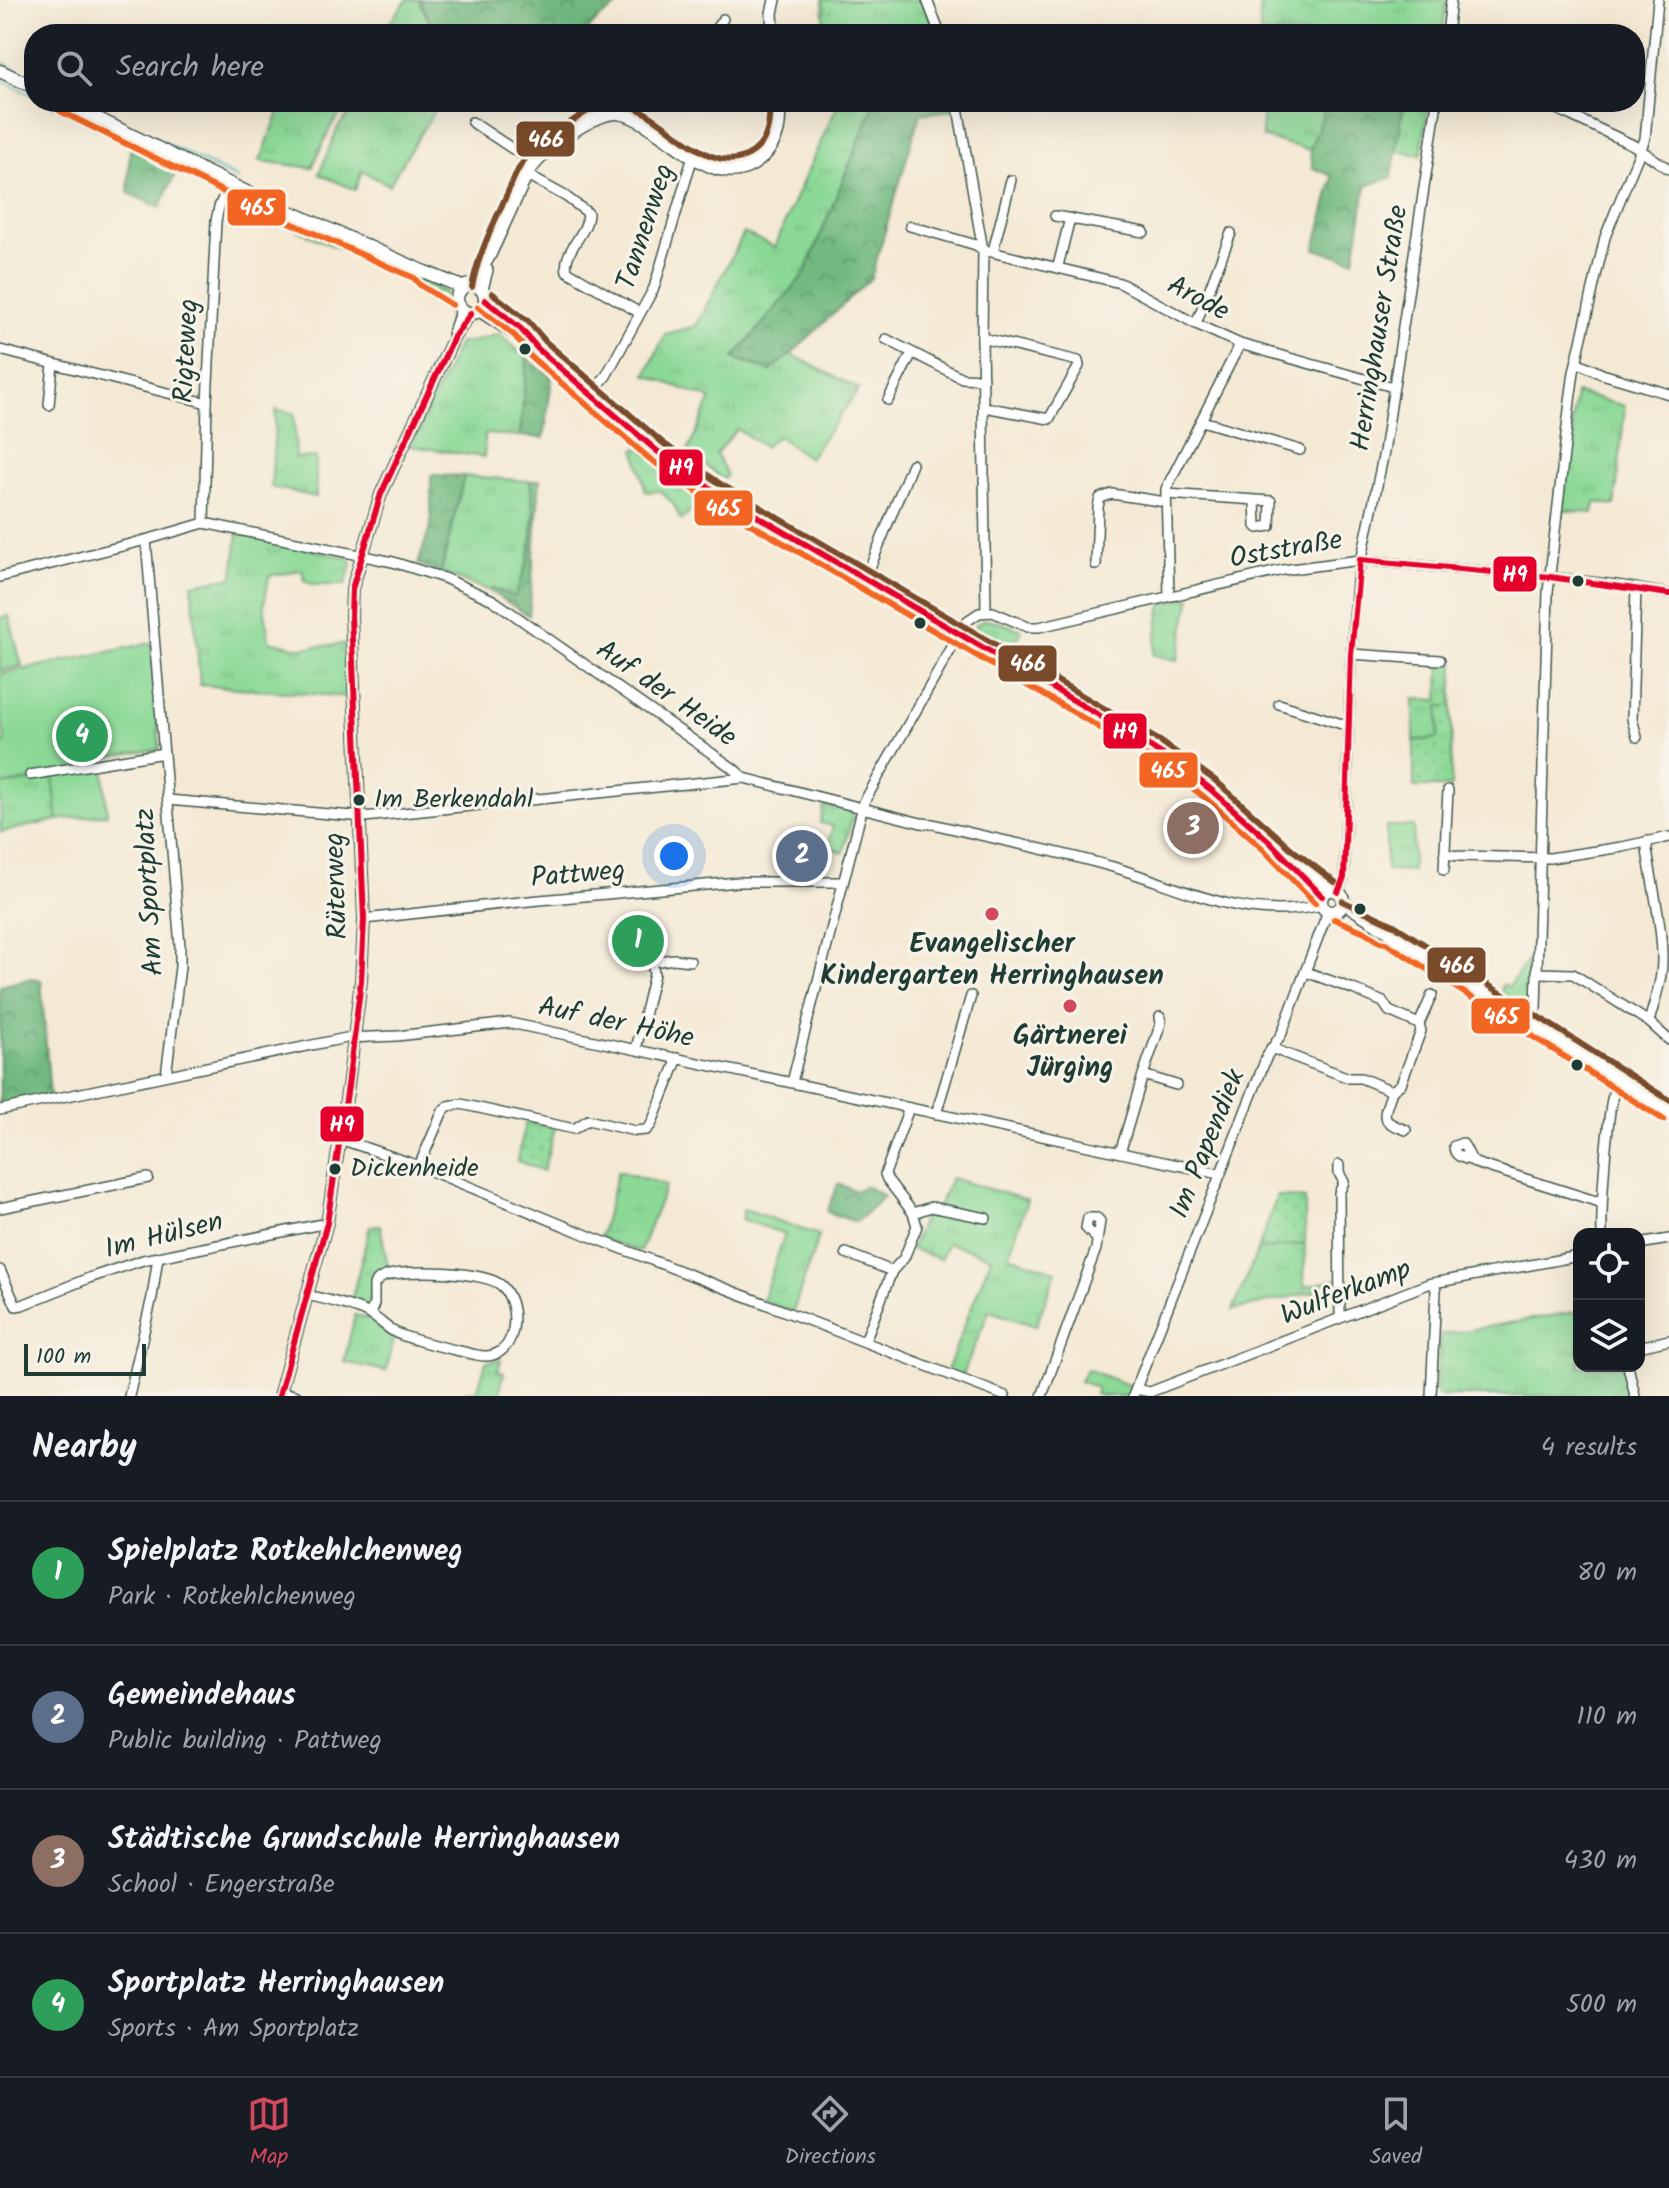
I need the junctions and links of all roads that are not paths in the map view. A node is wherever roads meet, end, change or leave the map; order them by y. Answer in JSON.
{"nodes":[{"id":1,"x":775,"y":0,"type":"edge"},
{"id":2,"x":927,"y":0,"type":"edge"},
{"id":3,"x":1451,"y":0,"type":"edge"},
{"id":4,"x":1658,"y":0,"type":"edge"},
{"id":5,"x":723,"y":19,"type":"dead end"},
{"id":6,"x":719,"y":24,"type":"edge"},
{"id":7,"x":773,"y":24,"type":"edge"},
{"id":8,"x":936,"y":24,"type":"edge"},
{"id":9,"x":1448,"y":24,"type":"edge"},
{"id":10,"x":0,"y":71,"type":"edge"},
{"id":11,"x":24,"y":82,"type":"edge"},
{"id":12,"x":84,"y":112,"type":"edge"},
{"id":13,"x":779,"y":112,"type":"edge"},
{"id":14,"x":959,"y":112,"type":"edge"},
{"id":15,"x":1435,"y":112,"type":"edge"},
{"id":16,"x":1563,"y":112,"type":"edge"},
{"id":17,"x":622,"y":114,"type":"joint"},
{"id":18,"x":472,"y":122,"type":"dead end"},
{"id":19,"x":1642,"y":150,"type":"junction"},
{"id":20,"x":693,"y":156,"type":"junction"},
{"id":21,"x":534,"y":163,"type":"junction"},
{"id":22,"x":1669,"y":169,"type":"edge"},
{"id":23,"x":527,"y":175,"type":"junction"},
{"id":24,"x":1011,"y":180,"type":"dead end"},
{"id":25,"x":229,"y":184,"type":"junction"},
{"id":26,"x":1055,"y":216,"type":"dead end"},
{"id":27,"x":1070,"y":218,"type":"junction"},
{"id":28,"x":910,"y":226,"type":"dead end"},
{"id":29,"x":1144,"y":232,"type":"dead end"},
{"id":30,"x":1231,"y":233,"type":"dead end"},
{"id":31,"x":988,"y":250,"type":"junction"},
{"id":32,"x":1058,"y":266,"type":"junction"},
{"id":33,"x":471,"y":299,"type":"junction"},
{"id":34,"x":640,"y":313,"type":"junction"},
{"id":35,"x":1196,"y":324,"type":"junction"},
{"id":36,"x":982,"y":338,"type":"junction"},
{"id":37,"x":886,"y":339,"type":"dead end"},
{"id":38,"x":1240,"y":344,"type":"junction"},
{"id":39,"x":5,"y":351,"type":"edge"},
{"id":40,"x":912,"y":353,"type":"junction"},
{"id":41,"x":1577,"y":362,"type":"junction"},
{"id":42,"x":53,"y":364,"type":"junction"},
{"id":43,"x":983,"y":379,"type":"junction"},
{"id":44,"x":1393,"y":387,"type":"junction"},
{"id":45,"x":591,"y":394,"type":"junction"},
{"id":46,"x":1669,"y":394,"type":"edge"},
{"id":47,"x":888,"y":400,"type":"dead end"},
{"id":48,"x":207,"y":403,"type":"junction"},
{"id":49,"x":49,"y":405,"type":"dead end"},
{"id":50,"x":984,"y":407,"type":"junction"},
{"id":51,"x":1202,"y":421,"type":"junction"},
{"id":52,"x":1300,"y":450,"type":"dead end"},
{"id":53,"x":912,"y":464,"type":"dead end"},
{"id":54,"x":1166,"y":498,"type":"junction"},
{"id":55,"x":1255,"y":500,"type":"dead end"},
{"id":56,"x":204,"y":523,"type":"junction"},
{"id":57,"x":146,"y":540,"type":"junction"},
{"id":58,"x":361,"y":556,"type":"junction"},
{"id":59,"x":1360,"y":560,"type":"junction"},
{"id":60,"x":1096,"y":565,"type":"dead end"},
{"id":61,"x":0,"y":577,"type":"edge"},
{"id":62,"x":1550,"y":577,"type":"junction"},
{"id":63,"x":865,"y":580,"type":"junction"},
{"id":64,"x":1636,"y":588,"type":"junction"},
{"id":65,"x":1669,"y":594,"type":"edge"},
{"id":66,"x":1169,"y":596,"type":"junction"},
{"id":67,"x":986,"y":612,"type":"junction"},
{"id":68,"x":959,"y":634,"type":"junction"},
{"id":69,"x":1351,"y":654,"type":"junction"},
{"id":70,"x":1440,"y":660,"type":"dead end"},
{"id":71,"x":1279,"y":704,"type":"dead end"},
{"id":72,"x":1348,"y":726,"type":"junction"},
{"id":73,"x":1637,"y":737,"type":"dead end"},
{"id":74,"x":164,"y":753,"type":"junction"},
{"id":75,"x":30,"y":775,"type":"dead end"},
{"id":76,"x":744,"y":778,"type":"junction"},
{"id":77,"x":1448,"y":790,"type":"dead end"},
{"id":78,"x":168,"y":800,"type":"junction"},
{"id":79,"x":862,"y":809,"type":"junction"},
{"id":80,"x":358,"y":816,"type":"junction"},
{"id":81,"x":1669,"y":837,"type":"edge"},
{"id":82,"x":1647,"y":841,"type":"junction"},
{"id":83,"x":1445,"y":854,"type":"junction"},
{"id":84,"x":1540,"y":858,"type":"junction"},
{"id":85,"x":1444,"y":870,"type":"dead end"},
{"id":86,"x":843,"y":882,"type":"junction"},
{"id":87,"x":1331,"y":901,"type":"junction"},
{"id":88,"x":364,"y":919,"type":"junction"},
{"id":89,"x":690,"y":961,"type":"dead end"},
{"id":90,"x":1306,"y":972,"type":"junction"},
{"id":91,"x":1538,"y":973,"type":"junction"},
{"id":92,"x":1432,"y":995,"type":"dead end"},
{"id":93,"x":971,"y":996,"type":"dead end"},
{"id":94,"x":1160,"y":1017,"type":"dead end"},
{"id":95,"x":1529,"y":1022,"type":"junction"},
{"id":96,"x":1649,"y":1022,"type":"junction"},
{"id":97,"x":1419,"y":1024,"type":"junction"},
{"id":98,"x":355,"y":1038,"type":"junction"},
{"id":99,"x":1669,"y":1040,"type":"edge"},
{"id":100,"x":1271,"y":1048,"type":"junction"},
{"id":101,"x":636,"y":1049,"type":"junction"},
{"id":102,"x":678,"y":1058,"type":"junction"},
{"id":103,"x":166,"y":1075,"type":"junction"},
{"id":104,"x":1143,"y":1075,"type":"junction"},
{"id":105,"x":1618,"y":1079,"type":"junction"},
{"id":106,"x":792,"y":1082,"type":"junction"},
{"id":107,"x":1176,"y":1085,"type":"dead end"},
{"id":108,"x":1392,"y":1091,"type":"junction"},
{"id":109,"x":909,"y":1108,"type":"junction"},
{"id":110,"x":0,"y":1110,"type":"edge"},
{"id":111,"x":1669,"y":1112,"type":"edge"},
{"id":112,"x":936,"y":1114,"type":"junction"},
{"id":113,"x":1406,"y":1130,"type":"dead end"},
{"id":114,"x":340,"y":1139,"type":"junction"},
{"id":115,"x":1120,"y":1153,"type":"junction"},
{"id":116,"x":1470,"y":1160,"type":"dead end"},
{"id":117,"x":1339,"y":1165,"type":"dead end"},
{"id":118,"x":419,"y":1166,"type":"junction"},
{"id":119,"x":1220,"y":1174,"type":"junction"},
{"id":120,"x":148,"y":1178,"type":"dead end"},
{"id":121,"x":1602,"y":1203,"type":"junction"},
{"id":122,"x":0,"y":1208,"type":"edge"},
{"id":123,"x":913,"y":1213,"type":"junction"},
{"id":124,"x":986,"y":1218,"type":"dead end"},
{"id":125,"x":327,"y":1223,"type":"junction"},
{"id":126,"x":1602,"y":1228,"type":"edge"},
{"id":127,"x":1096,"y":1238,"type":"dead end"},
{"id":128,"x":1669,"y":1239,"type":"edge"},
{"id":129,"x":1645,"y":1243,"type":"edge"},
{"id":130,"x":846,"y":1253,"type":"dead end"},
{"id":131,"x":158,"y":1257,"type":"junction"},
{"id":132,"x":1573,"y":1257,"type":"edge"},
{"id":133,"x":0,"y":1270,"type":"edge"},
{"id":134,"x":892,"y":1271,"type":"junction"},
{"id":135,"x":1434,"y":1283,"type":"junction"},
{"id":136,"x":307,"y":1295,"type":"junction"},
{"id":137,"x":370,"y":1314,"type":"junction"},
{"id":138,"x":1340,"y":1317,"type":"junction"},
{"id":139,"x":1669,"y":1340,"type":"edge"},
{"id":140,"x":865,"y":1341,"type":"junction"},
{"id":141,"x":1645,"y":1346,"type":"edge"},
{"id":142,"x":1629,"y":1372,"type":"edge"},
{"id":143,"x":1134,"y":1392,"type":"edge"},
{"id":144,"x":279,"y":1394,"type":"edge"},
{"id":145,"x":129,"y":1396,"type":"edge"},
{"id":146,"x":297,"y":1396,"type":"edge"},
{"id":147,"x":1005,"y":1396,"type":"edge"},
{"id":148,"x":1042,"y":1396,"type":"edge"},
{"id":149,"x":1431,"y":1396,"type":"edge"},
{"id":150,"x":1635,"y":1396,"type":"edge"}],
"edges":[{"from":1,"to":7,"type":"street"},
{"from":2,"to":8,"type":"street"},
{"from":3,"to":9,"type":"street"},
{"from":4,"to":19,"type":"street"},
{"from":5,"to":6,"type":"street"},
{"from":10,"to":11,"type":"main road"},
{"from":12,"to":25,"type":"main road"},
{"from":13,"to":20,"type":"street"},
{"from":14,"to":31,"type":"street"},
{"from":15,"to":44,"type":"street","name":"Herringhauser Straße"},
{"from":16,"to":19,"type":"street"},
{"from":17,"to":20,"type":"street"},
{"from":17,"to":21,"type":"street"},
{"from":18,"to":21,"type":"street"},
{"from":19,"to":22,"type":"street"},
{"from":19,"to":41,"type":"street"},
{"from":20,"to":34,"type":"street","name":"Tannenweg"},
{"from":21,"to":23,"type":"street","name":"Rüterweg"},
{"from":23,"to":33,"type":"street","name":"Rüterweg"},
{"from":23,"to":34,"type":"street"},
{"from":24,"to":31,"type":"street"},
{"from":25,"to":33,"type":"main road"},
{"from":25,"to":48,"type":"street","name":"Rigteweg"},
{"from":26,"to":27,"type":"street"},
{"from":27,"to":29,"type":"street"},
{"from":27,"to":32,"type":"street"},
{"from":28,"to":31,"type":"street","name":"Arode"},
{"from":30,"to":35,"type":"street"},
{"from":31,"to":32,"type":"street","name":"Arode"},
{"from":31,"to":36,"type":"street"},
{"from":32,"to":35,"type":"street","name":"Arode"},
{"from":33,"to":45,"type":"main road"},
{"from":33,"to":58,"type":"street","name":"Rüterweg"},
{"from":34,"to":45,"type":"street","name":"Tannenweg"},
{"from":35,"to":38,"type":"street","name":"Arode"},
{"from":36,"to":43,"type":"street"},
{"from":36,"to":50,"type":"street"},
{"from":37,"to":40,"type":"street"},
{"from":38,"to":44,"type":"street","name":"Arode"},
{"from":38,"to":51,"type":"street"},
{"from":39,"to":42,"type":"street"},
{"from":40,"to":43,"type":"street"},
{"from":40,"to":47,"type":"street"},
{"from":41,"to":46,"type":"street"},
{"from":41,"to":62,"type":"street"},
{"from":42,"to":48,"type":"street"},
{"from":42,"to":49,"type":"street"},
{"from":43,"to":50,"type":"street"},
{"from":44,"to":59,"type":"street","name":"Herringhauser Straße"},
{"from":45,"to":63,"type":"main road"},
{"from":48,"to":56,"type":"street","name":"Rigteweg"},
{"from":50,"to":67,"type":"street"},
{"from":51,"to":52,"type":"street"},
{"from":51,"to":54,"type":"street"},
{"from":53,"to":63,"type":"street"},
{"from":54,"to":55,"type":"street"},
{"from":54,"to":60,"type":"street"},
{"from":54,"to":66,"type":"street"},
{"from":56,"to":57,"type":"street","name":"Auf der Heide"},
{"from":56,"to":58,"type":"street","name":"Auf der Heide"},
{"from":57,"to":61,"type":"street","name":"Auf der Heide"},
{"from":57,"to":74,"type":"street","name":"Am Sportplatz"},
{"from":58,"to":76,"type":"street","name":"Auf der Heide"},
{"from":58,"to":80,"type":"street","name":"Rüterweg"},
{"from":59,"to":62,"type":"street","name":"Oststraße"},
{"from":59,"to":66,"type":"street","name":"Oststraße"},
{"from":59,"to":69,"type":"street","name":"Im Papendiek"},
{"from":62,"to":64,"type":"street","name":"Oststraße"},
{"from":62,"to":84,"type":"street"},
{"from":63,"to":68,"type":"main road"},
{"from":64,"to":65,"type":"street","name":"Oststraße"},
{"from":64,"to":73,"type":"street"},
{"from":66,"to":67,"type":"street","name":"Oststraße"},
{"from":67,"to":68,"type":"street"},
{"from":68,"to":79,"type":"street"},
{"from":68,"to":87,"type":"main road"},
{"from":69,"to":70,"type":"street"},
{"from":69,"to":72,"type":"street","name":"Im Papendiek"},
{"from":71,"to":72,"type":"street"},
{"from":72,"to":87,"type":"street","name":"Im Papendiek"},
{"from":74,"to":75,"type":"street"},
{"from":74,"to":78,"type":"street","name":"Am Sportplatz"},
{"from":76,"to":79,"type":"street","name":"Auf der Heide"},
{"from":76,"to":80,"type":"street"},
{"from":77,"to":83,"type":"street"},
{"from":78,"to":80,"type":"street"},
{"from":78,"to":103,"type":"street","name":"Am Sportplatz"},
{"from":79,"to":86,"type":"street"},
{"from":79,"to":87,"type":"street","name":"Auf der Heide"},
{"from":80,"to":88,"type":"street","name":"Rüterweg"},
{"from":81,"to":82,"type":"street"},
{"from":82,"to":84,"type":"street"},
{"from":82,"to":96,"type":"street"},
{"from":83,"to":84,"type":"street"},
{"from":83,"to":85,"type":"street"},
{"from":84,"to":91,"type":"street"},
{"from":86,"to":88,"type":"street","name":"Pattweg"},
{"from":86,"to":106,"type":"street"},
{"from":87,"to":90,"type":"street","name":"Im Papendiek"},
{"from":87,"to":95,"type":"main road"},
{"from":88,"to":98,"type":"street","name":"Rüterweg"},
{"from":89,"to":101,"type":"street"},
{"from":90,"to":97,"type":"street"},
{"from":90,"to":100,"type":"street","name":"Im Papendiek"},
{"from":91,"to":95,"type":"street"},
{"from":91,"to":96,"type":"street"},
{"from":92,"to":97,"type":"street"},
{"from":93,"to":112,"type":"street"},
{"from":94,"to":104,"type":"street"},
{"from":95,"to":105,"type":"main road"},
{"from":96,"to":99,"type":"street"},
{"from":97,"to":108,"type":"street"},
{"from":98,"to":101,"type":"street","name":"Auf der Höhe"},
{"from":98,"to":103,"type":"street","name":"Auf der Höhe"},
{"from":98,"to":114,"type":"street","name":"Rüterweg"},
{"from":100,"to":108,"type":"street"},
{"from":100,"to":119,"type":"street","name":"Im Papendiek"},
{"from":101,"to":102,"type":"street","name":"Auf der Höhe"},
{"from":102,"to":106,"type":"street","name":"Auf der Höhe"},
{"from":102,"to":118,"type":"street"},
{"from":103,"to":110,"type":"street","name":"Auf der Höhe"},
{"from":104,"to":107,"type":"street"},
{"from":104,"to":115,"type":"street"},
{"from":105,"to":111,"type":"main road"},
{"from":105,"to":121,"type":"street"},
{"from":106,"to":109,"type":"street","name":"Auf der Höhe"},
{"from":108,"to":113,"type":"street"},
{"from":109,"to":112,"type":"street","name":"Auf der Höhe"},
{"from":109,"to":123,"type":"street"},
{"from":112,"to":115,"type":"street","name":"Auf der Höhe"},
{"from":114,"to":118,"type":"street"},
{"from":114,"to":125,"type":"street","name":"Rüterweg"},
{"from":115,"to":119,"type":"street","name":"Auf der Höhe"},
{"from":116,"to":121,"type":"street"},
{"from":117,"to":138,"type":"street"},
{"from":118,"to":140,"type":"street"},
{"from":119,"to":143,"type":"street","name":"Im Papendiek"},
{"from":120,"to":122,"type":"street"},
{"from":121,"to":126,"type":"street"},
{"from":123,"to":124,"type":"street"},
{"from":123,"to":134,"type":"street"},
{"from":125,"to":131,"type":"street","name":"Im Hülsen"},
{"from":125,"to":136,"type":"street","name":"Rüterweg"},
{"from":127,"to":148,"type":"street"},
{"from":128,"to":129,"type":"street"},
{"from":130,"to":134,"type":"street"},
{"from":131,"to":133,"type":"street","name":"Im Hülsen"},
{"from":131,"to":145,"type":"street"},
{"from":132,"to":135,"type":"street","name":"Wulferkamp"},
{"from":134,"to":140,"type":"street"},
{"from":135,"to":138,"type":"street","name":"Wulferkamp"},
{"from":135,"to":149,"type":"street"},
{"from":136,"to":137,"type":"street"},
{"from":136,"to":144,"type":"street","name":"Rüterweg"},
{"from":137,"to":137,"type":"street"},
{"from":138,"to":143,"type":"street","name":"Wulferkamp"},
{"from":139,"to":141,"type":"street"},
{"from":140,"to":147,"type":"street"},
{"from":142,"to":150,"type":"street"},
{"from":144,"to":146,"type":"street"}]}
